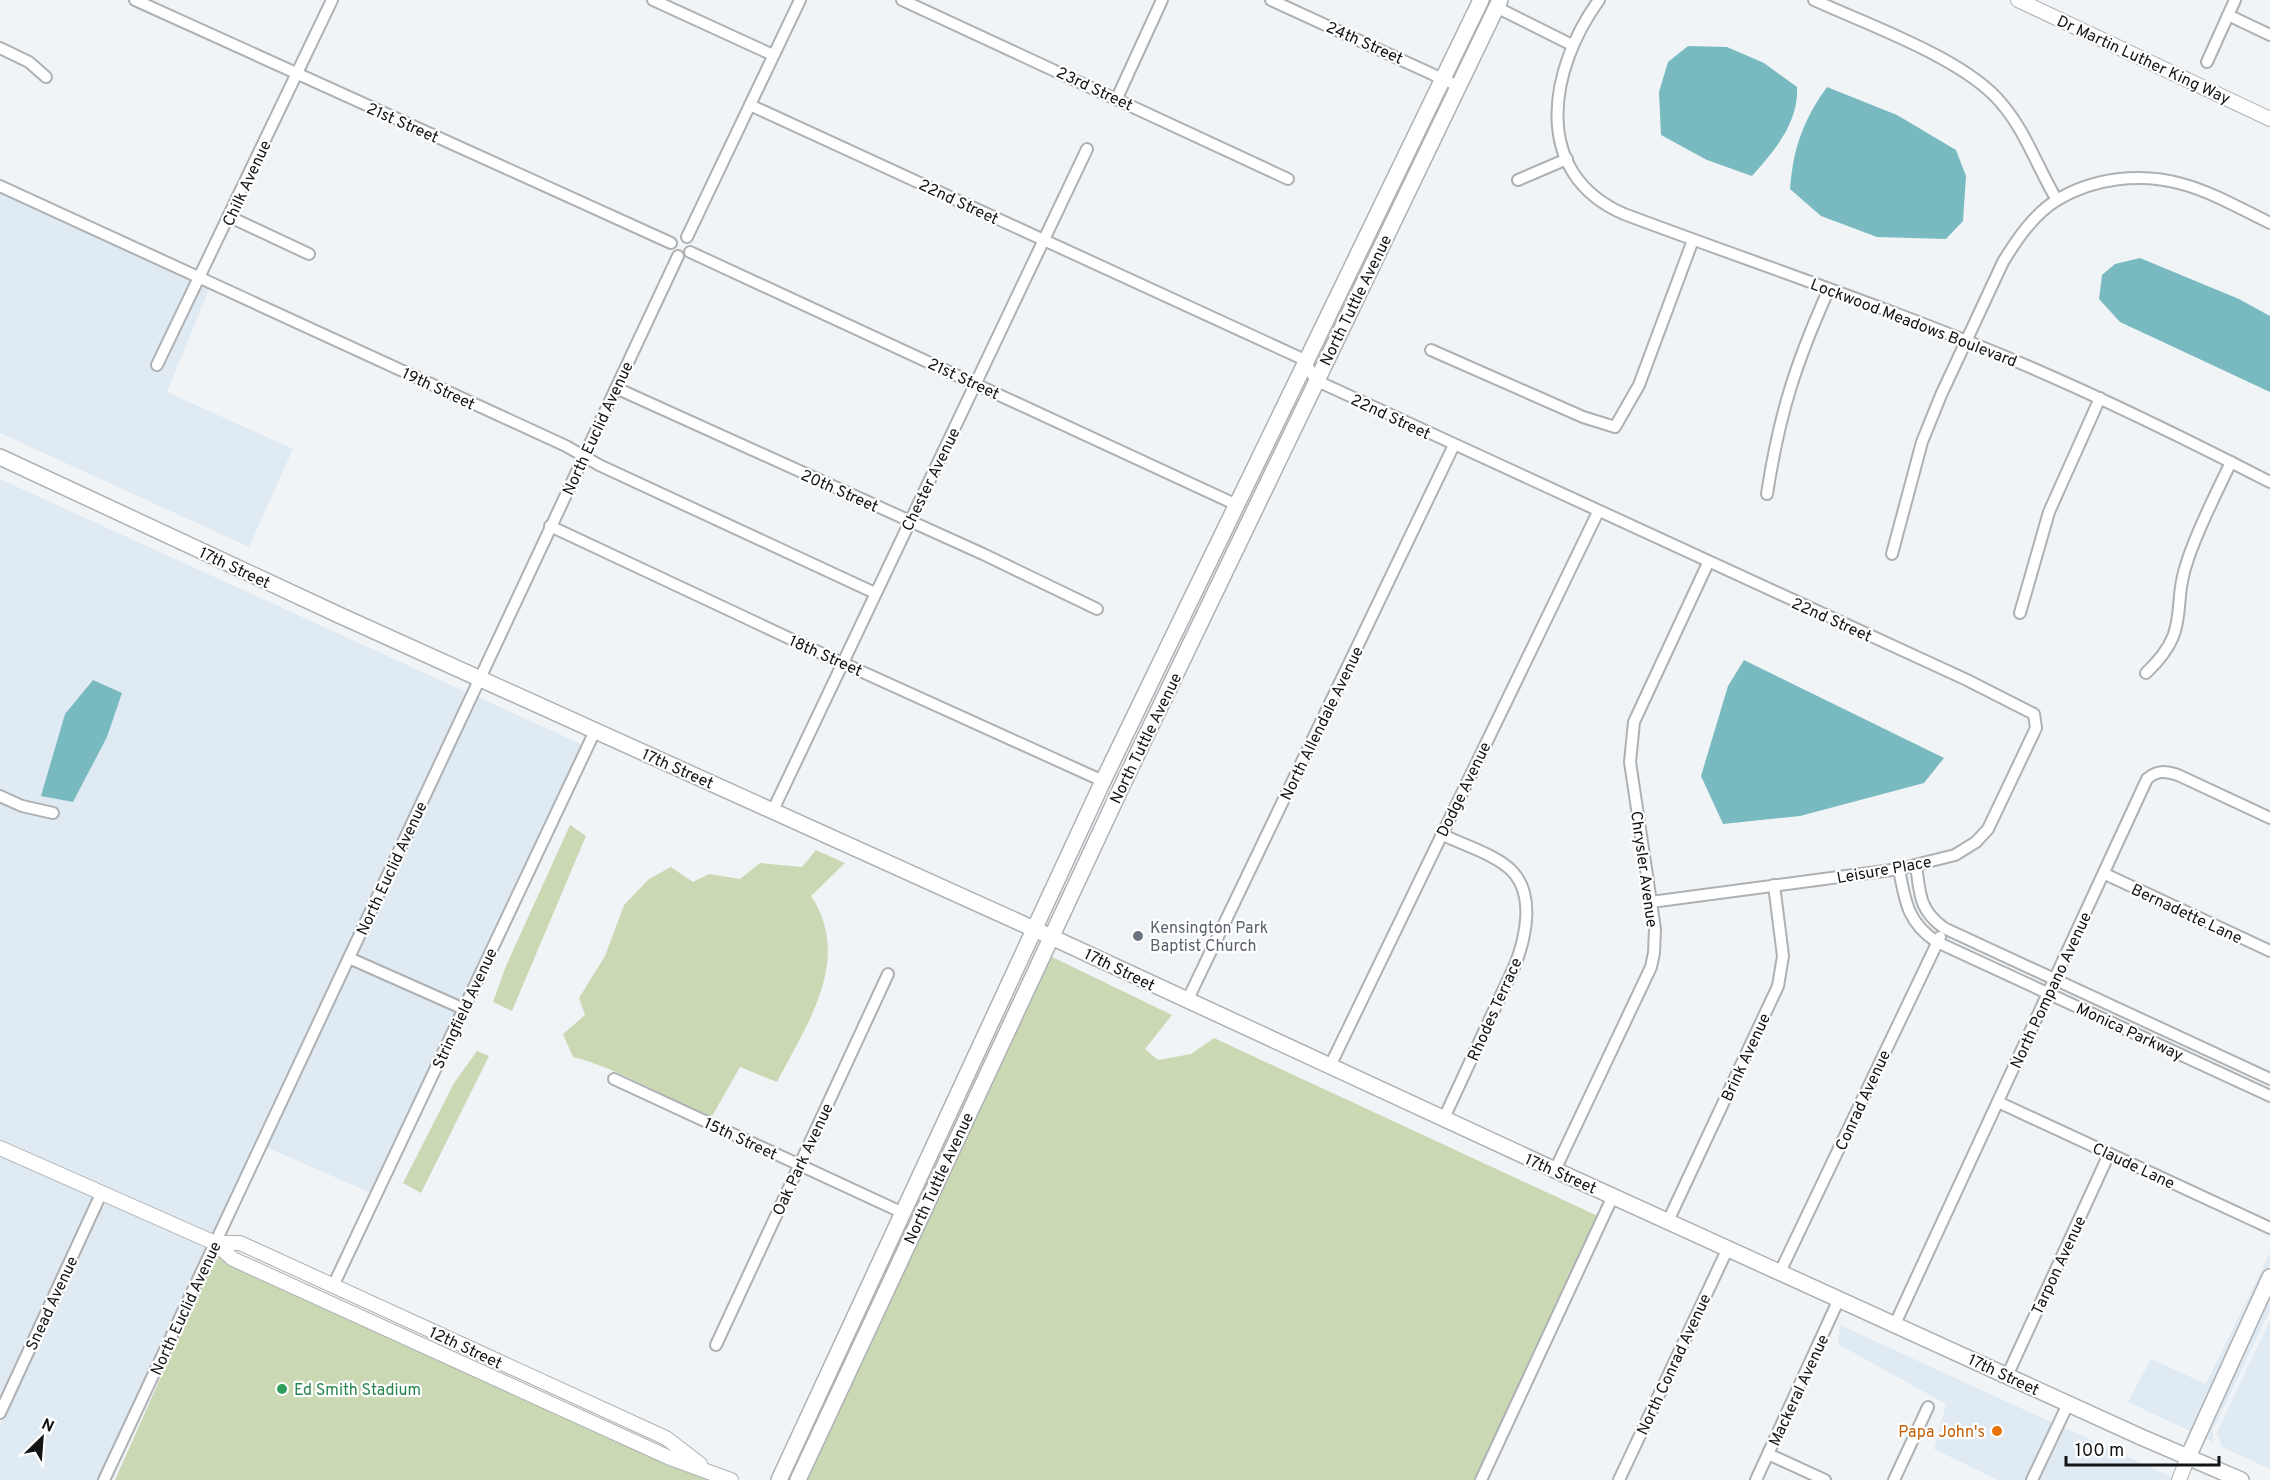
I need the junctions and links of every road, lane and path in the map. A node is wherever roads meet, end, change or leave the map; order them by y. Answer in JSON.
{"nodes":[{"id":1,"x":135,"y":0,"type":"edge"},
{"id":2,"x":332,"y":0,"type":"edge"},
{"id":3,"x":653,"y":0,"type":"edge"},
{"id":4,"x":800,"y":0,"type":"edge"},
{"id":5,"x":902,"y":0,"type":"edge"},
{"id":6,"x":1162,"y":0,"type":"edge"},
{"id":7,"x":1271,"y":0,"type":"edge"},
{"id":8,"x":1481,"y":0,"type":"edge"},
{"id":9,"x":1599,"y":0,"type":"edge"},
{"id":10,"x":1814,"y":0,"type":"edge"},
{"id":11,"x":2018,"y":0,"type":"edge"},
{"id":12,"x":2235,"y":0,"type":"edge"},
{"id":13,"x":1498,"y":4,"type":"edge"},
{"id":14,"x":2228,"y":15,"type":"junction"},
{"id":15,"x":2270,"y":35,"type":"edge"},
{"id":16,"x":1572,"y":45,"type":"junction"},
{"id":17,"x":0,"y":48,"type":"edge"},
{"id":18,"x":773,"y":55,"type":"junction"},
{"id":19,"x":2207,"y":62,"type":"dead end"},
{"id":20,"x":297,"y":74,"type":"junction"},
{"id":21,"x":46,"y":77,"type":"dead end"},
{"id":22,"x":1443,"y":78,"type":"junction"},
{"id":23,"x":1458,"y":86,"type":"junction"},
{"id":24,"x":1117,"y":98,"type":"junction"},
{"id":25,"x":750,"y":105,"type":"junction"},
{"id":26,"x":2270,"y":119,"type":"edge"},
{"id":27,"x":1088,"y":148,"type":"dead end"},
{"id":28,"x":1567,"y":159,"type":"junction"},
{"id":29,"x":1288,"y":179,"type":"dead end"},
{"id":30,"x":1518,"y":180,"type":"dead end"},
{"id":31,"x":0,"y":186,"type":"edge"},
{"id":32,"x":2057,"y":200,"type":"junction"},
{"id":33,"x":230,"y":218,"type":"junction"},
{"id":34,"x":2270,"y":223,"type":"edge"},
{"id":35,"x":687,"y":237,"type":"junction"},
{"id":36,"x":1693,"y":240,"type":"junction"},
{"id":37,"x":1044,"y":241,"type":"junction"},
{"id":38,"x":671,"y":243,"type":"junction"},
{"id":39,"x":690,"y":252,"type":"junction"},
{"id":40,"x":309,"y":254,"type":"dead end"},
{"id":41,"x":678,"y":256,"type":"junction"},
{"id":42,"x":200,"y":279,"type":"junction"},
{"id":43,"x":1829,"y":289,"type":"junction"},
{"id":44,"x":1966,"y":341,"type":"junction"},
{"id":45,"x":1431,"y":350,"type":"dead end"},
{"id":46,"x":1305,"y":360,"type":"junction"},
{"id":47,"x":158,"y":365,"type":"dead end"},
{"id":48,"x":1315,"y":380,"type":"junction"},
{"id":49,"x":976,"y":384,"type":"junction"},
{"id":50,"x":616,"y":388,"type":"junction"},
{"id":51,"x":2100,"y":398,"type":"junction"},
{"id":52,"x":1454,"y":445,"type":"junction"},
{"id":53,"x":584,"y":456,"type":"junction"},
{"id":54,"x":0,"y":457,"type":"edge"},
{"id":55,"x":2230,"y":462,"type":"junction"},
{"id":56,"x":2270,"y":482,"type":"edge"},
{"id":57,"x":1767,"y":494,"type":"dead end"},
{"id":58,"x":1237,"y":505,"type":"junction"},
{"id":59,"x":1598,"y":512,"type":"junction"},
{"id":60,"x":910,"y":522,"type":"junction"},
{"id":61,"x":550,"y":526,"type":"junction"},
{"id":62,"x":1892,"y":554,"type":"dead end"},
{"id":63,"x":1708,"y":563,"type":"junction"},
{"id":64,"x":876,"y":593,"type":"junction"},
{"id":65,"x":1097,"y":609,"type":"dead end"},
{"id":66,"x":2020,"y":613,"type":"dead end"},
{"id":67,"x":843,"y":663,"type":"junction"},
{"id":68,"x":2146,"y":673,"type":"dead end"},
{"id":69,"x":479,"y":678,"type":"junction"},
{"id":70,"x":2037,"y":720,"type":"joint"},
{"id":71,"x":595,"y":730,"type":"junction"},
{"id":72,"x":1103,"y":781,"type":"junction"},
{"id":73,"x":0,"y":796,"type":"edge"},
{"id":74,"x":773,"y":810,"type":"junction"},
{"id":75,"x":52,"y":813,"type":"dead end"},
{"id":76,"x":2270,"y":818,"type":"edge"},
{"id":77,"x":1441,"y":834,"type":"junction"},
{"id":78,"x":1916,"y":865,"type":"junction"},
{"id":79,"x":1899,"y":869,"type":"junction"},
{"id":80,"x":2105,"y":874,"type":"junction"},
{"id":81,"x":1774,"y":885,"type":"junction"},
{"id":82,"x":1651,"y":902,"type":"junction"},
{"id":83,"x":1034,"y":928,"type":"junction"},
{"id":84,"x":1944,"y":928,"type":"junction"},
{"id":85,"x":1051,"y":936,"type":"junction"},
{"id":86,"x":1937,"y":942,"type":"junction"},
{"id":87,"x":2270,"y":951,"type":"edge"},
{"id":88,"x":349,"y":957,"type":"junction"},
{"id":89,"x":888,"y":974,"type":"dead end"},
{"id":90,"x":2055,"y":979,"type":"junction"},
{"id":91,"x":2048,"y":993,"type":"junction"},
{"id":92,"x":1187,"y":1001,"type":"junction"},
{"id":93,"x":464,"y":1009,"type":"junction"},
{"id":94,"x":1330,"y":1066,"type":"junction"},
{"id":95,"x":614,"y":1079,"type":"dead end"},
{"id":96,"x":2270,"y":1079,"type":"edge"},
{"id":97,"x":2270,"y":1096,"type":"edge"},
{"id":98,"x":1998,"y":1102,"type":"junction"},
{"id":99,"x":1444,"y":1118,"type":"junction"},
{"id":100,"x":0,"y":1148,"type":"edge"},
{"id":101,"x":2109,"y":1154,"type":"junction"},
{"id":102,"x":799,"y":1165,"type":"junction"},
{"id":103,"x":1555,"y":1170,"type":"junction"},
{"id":104,"x":102,"y":1194,"type":"junction"},
{"id":105,"x":1613,"y":1196,"type":"junction"},
{"id":106,"x":901,"y":1212,"type":"junction"},
{"id":107,"x":1668,"y":1221,"type":"junction"},
{"id":108,"x":2270,"y":1228,"type":"edge"},
{"id":109,"x":215,"y":1243,"type":"junction"},
{"id":110,"x":1728,"y":1248,"type":"junction"},
{"id":111,"x":1780,"y":1272,"type":"junction"},
{"id":112,"x":2270,"y":1277,"type":"edge"},
{"id":113,"x":333,"y":1286,"type":"junction"},
{"id":114,"x":1839,"y":1299,"type":"junction"},
{"id":115,"x":1894,"y":1324,"type":"junction"},
{"id":116,"x":716,"y":1345,"type":"dead end"},
{"id":117,"x":2007,"y":1376,"type":"junction"},
{"id":118,"x":2068,"y":1404,"type":"junction"},
{"id":119,"x":1928,"y":1407,"type":"dead end"},
{"id":120,"x":0,"y":1413,"type":"edge"},
{"id":121,"x":1768,"y":1454,"type":"junction"},
{"id":122,"x":2188,"y":1457,"type":"junction"},
{"id":123,"x":709,"y":1470,"type":"junction"},
{"id":124,"x":104,"y":1480,"type":"edge"},
{"id":125,"x":731,"y":1480,"type":"edge"},
{"id":126,"x":779,"y":1480,"type":"edge"},
{"id":127,"x":798,"y":1480,"type":"edge"},
{"id":128,"x":1481,"y":1480,"type":"edge"},
{"id":129,"x":1619,"y":1480,"type":"edge"},
{"id":130,"x":1756,"y":1480,"type":"edge"},
{"id":131,"x":1825,"y":1480,"type":"edge"},
{"id":132,"x":1894,"y":1480,"type":"edge"},
{"id":133,"x":2032,"y":1480,"type":"edge"},
{"id":134,"x":2179,"y":1480,"type":"edge"},
{"id":135,"x":2241,"y":1480,"type":"edge"}],
"edges":[{"from":1,"to":20,"type":"street","name":"21st Street"},
{"from":2,"to":20,"type":"street","name":"Chilk Avenue"},
{"from":3,"to":18,"type":"street"},
{"from":4,"to":18,"type":"street"},
{"from":5,"to":24,"type":"street","name":"23rd Street"},
{"from":6,"to":24,"type":"street"},
{"from":7,"to":22,"type":"street","name":"24th Street"},
{"from":8,"to":22,"type":"main road","name":"North Tuttle Avenue"},
{"from":9,"to":16,"type":"street","name":"Lockwood Meadows Boulevard"},
{"from":10,"to":32,"type":"street"},
{"from":11,"to":26,"type":"street","name":"Dr Martin Luther King Way"},
{"from":12,"to":14,"type":"street"},
{"from":13,"to":16,"type":"street"},
{"from":13,"to":23,"type":"main road","name":"North Tuttle Avenue"},
{"from":14,"to":15,"type":"street"},
{"from":14,"to":19,"type":"street"},
{"from":16,"to":28,"type":"street","name":"Lockwood Meadows Boulevard"},
{"from":17,"to":21,"type":"street"},
{"from":18,"to":25,"type":"street"},
{"from":20,"to":33,"type":"street","name":"Chilk Avenue"},
{"from":20,"to":38,"type":"street","name":"21st Street"},
{"from":22,"to":23,"type":"street","name":"24th Street"},
{"from":22,"to":46,"type":"main road","name":"North Tuttle Avenue"},
{"from":23,"to":48,"type":"main road","name":"North Tuttle Avenue"},
{"from":24,"to":29,"type":"street","name":"23rd Street"},
{"from":25,"to":35,"type":"street"},
{"from":25,"to":37,"type":"street","name":"22nd Street"},
{"from":27,"to":37,"type":"street","name":"Chester Avenue"},
{"from":28,"to":30,"type":"street"},
{"from":28,"to":36,"type":"street","name":"Lockwood Meadows Boulevard"},
{"from":31,"to":42,"type":"street","name":"19th Street"},
{"from":32,"to":34,"type":"street"},
{"from":32,"to":44,"type":"street"},
{"from":33,"to":40,"type":"street"},
{"from":33,"to":42,"type":"street","name":"Chilk Avenue"},
{"from":35,"to":38,"type":"street"},
{"from":35,"to":39,"type":"street"},
{"from":36,"to":43,"type":"street","name":"Lockwood Meadows Boulevard"},
{"from":36,"to":45,"type":"street"},
{"from":37,"to":46,"type":"street","name":"22nd Street"},
{"from":37,"to":49,"type":"street","name":"Chester Avenue"},
{"from":38,"to":41,"type":"street"},
{"from":39,"to":41,"type":"street"},
{"from":39,"to":49,"type":"street","name":"21st Street"},
{"from":41,"to":50,"type":"street","name":"North Euclid Avenue"},
{"from":42,"to":47,"type":"street","name":"Chilk Avenue"},
{"from":42,"to":53,"type":"street","name":"19th Street"},
{"from":43,"to":44,"type":"street","name":"Lockwood Meadows Boulevard"},
{"from":43,"to":57,"type":"street"},
{"from":44,"to":51,"type":"street","name":"Lockwood Meadows Boulevard"},
{"from":44,"to":62,"type":"street"},
{"from":46,"to":48,"type":"street"},
{"from":46,"to":58,"type":"main road","name":"North Tuttle Avenue"},
{"from":48,"to":52,"type":"street","name":"22nd Street"},
{"from":48,"to":85,"type":"main road","name":"North Tuttle Avenue"},
{"from":49,"to":58,"type":"street","name":"21st Street"},
{"from":49,"to":60,"type":"street","name":"Chester Avenue"},
{"from":50,"to":53,"type":"street","name":"North Euclid Avenue"},
{"from":50,"to":60,"type":"street","name":"20th Street"},
{"from":51,"to":55,"type":"street","name":"Lockwood Meadows Boulevard"},
{"from":51,"to":66,"type":"street"},
{"from":52,"to":59,"type":"street","name":"22nd Street"},
{"from":52,"to":92,"type":"street","name":"North Allendale Avenue"},
{"from":53,"to":61,"type":"street","name":"North Euclid Avenue"},
{"from":53,"to":64,"type":"street","name":"19th Street"},
{"from":54,"to":69,"type":"main road","name":"17th Street"},
{"from":55,"to":56,"type":"street","name":"Lockwood Meadows Boulevard"},
{"from":55,"to":68,"type":"street"},
{"from":58,"to":72,"type":"main road","name":"North Tuttle Avenue"},
{"from":59,"to":63,"type":"street","name":"22nd Street"},
{"from":59,"to":77,"type":"street","name":"Dodge Avenue"},
{"from":60,"to":64,"type":"street","name":"Chester Avenue"},
{"from":60,"to":65,"type":"street","name":"20th Street"},
{"from":61,"to":67,"type":"street","name":"18th Street"},
{"from":61,"to":69,"type":"street","name":"North Euclid Avenue"},
{"from":63,"to":70,"type":"street","name":"22nd Street"},
{"from":63,"to":82,"type":"street","name":"Chrysler Avenue"},
{"from":64,"to":67,"type":"street","name":"Chester Avenue"},
{"from":67,"to":72,"type":"street","name":"18th Street"},
{"from":67,"to":74,"type":"street","name":"Chester Avenue"},
{"from":69,"to":71,"type":"main road","name":"17th Street"},
{"from":69,"to":88,"type":"street","name":"North Euclid Avenue"},
{"from":70,"to":78,"type":"street","name":"Leisure Place"},
{"from":71,"to":74,"type":"main road","name":"17th Street"},
{"from":71,"to":93,"type":"street","name":"Stringfield Avenue"},
{"from":72,"to":83,"type":"main road","name":"North Tuttle Avenue"},
{"from":73,"to":75,"type":"street"},
{"from":74,"to":83,"type":"main road","name":"17th Street"},
{"from":76,"to":80,"type":"street","name":"North Pompano Avenue"},
{"from":77,"to":94,"type":"street","name":"Dodge Avenue"},
{"from":77,"to":99,"type":"street","name":"Rhodes Terrace"},
{"from":78,"to":79,"type":"street","name":"Leisure Place"},
{"from":78,"to":84,"type":"street","name":"Monica Parkway"},
{"from":79,"to":81,"type":"street","name":"Leisure Place"},
{"from":79,"to":86,"type":"street","name":"Monica Parkway"},
{"from":80,"to":87,"type":"street","name":"Bernadette Lane"},
{"from":80,"to":90,"type":"street","name":"North Pompano Avenue"},
{"from":81,"to":82,"type":"street","name":"Leisure Place"},
{"from":81,"to":107,"type":"street","name":"Brink Avenue"},
{"from":82,"to":103,"type":"street","name":"Chrysler Avenue"},
{"from":83,"to":85,"type":"main road","name":"17th Street"},
{"from":83,"to":106,"type":"main road","name":"North Tuttle Avenue"},
{"from":84,"to":86,"type":"street","name":"Conrad Avenue"},
{"from":84,"to":90,"type":"street","name":"Monica Parkway"},
{"from":85,"to":92,"type":"main road","name":"17th Street"},
{"from":85,"to":127,"type":"main road","name":"North Tuttle Avenue"},
{"from":86,"to":91,"type":"street","name":"Monica Parkway"},
{"from":86,"to":111,"type":"street","name":"Conrad Avenue"},
{"from":88,"to":93,"type":"street"},
{"from":88,"to":109,"type":"street","name":"North Euclid Avenue"},
{"from":89,"to":102,"type":"street","name":"Oak Park Avenue"},
{"from":90,"to":91,"type":"street","name":"North Pompano Avenue"},
{"from":90,"to":96,"type":"street","name":"Monica Parkway"},
{"from":91,"to":97,"type":"street","name":"Monica Parkway"},
{"from":91,"to":98,"type":"street","name":"North Pompano Avenue"},
{"from":92,"to":94,"type":"main road","name":"17th Street"},
{"from":93,"to":113,"type":"street","name":"Stringfield Avenue"},
{"from":94,"to":99,"type":"main road","name":"17th Street"},
{"from":95,"to":102,"type":"street","name":"15th Street"},
{"from":98,"to":101,"type":"street","name":"Claude Lane"},
{"from":98,"to":115,"type":"street","name":"North Pompano Avenue"},
{"from":99,"to":103,"type":"main road","name":"17th Street"},
{"from":100,"to":104,"type":"street","name":"12th Street"},
{"from":101,"to":108,"type":"street","name":"Claude Lane"},
{"from":101,"to":117,"type":"street","name":"Tarpon Avenue"},
{"from":102,"to":106,"type":"street","name":"15th Street"},
{"from":102,"to":116,"type":"street","name":"Oak Park Avenue"},
{"from":103,"to":105,"type":"main road","name":"17th Street"},
{"from":104,"to":109,"type":"street","name":"12th Street"},
{"from":104,"to":120,"type":"street","name":"Snead Avenue"},
{"from":105,"to":107,"type":"main road","name":"17th Street"},
{"from":105,"to":128,"type":"street"},
{"from":106,"to":126,"type":"main road","name":"North Tuttle Avenue"},
{"from":107,"to":110,"type":"main road","name":"17th Street"},
{"from":109,"to":113,"type":"street","name":"12th Street"},
{"from":109,"to":123,"type":"street","name":"12th Street"},
{"from":109,"to":124,"type":"street","name":"North Euclid Avenue"},
{"from":110,"to":111,"type":"main road","name":"17th Street"},
{"from":110,"to":129,"type":"street","name":"North Conrad Avenue"},
{"from":111,"to":114,"type":"main road","name":"17th Street"},
{"from":112,"to":122,"type":"main road"},
{"from":113,"to":123,"type":"street","name":"12th Street"},
{"from":114,"to":115,"type":"main road","name":"17th Street"},
{"from":114,"to":121,"type":"street","name":"Mackeral Avenue"},
{"from":115,"to":117,"type":"main road","name":"17th Street"},
{"from":117,"to":118,"type":"main road","name":"17th Street"},
{"from":118,"to":122,"type":"main road","name":"17th Street"},
{"from":118,"to":133,"type":"street"},
{"from":119,"to":132,"type":"street"},
{"from":121,"to":130,"type":"street","name":"Mackeral Avenue"},
{"from":121,"to":131,"type":"street"},
{"from":122,"to":134,"type":"street"},
{"from":122,"to":135,"type":"main road","name":"17th Street"},
{"from":123,"to":125,"type":"street","name":"12th Street"}]}
